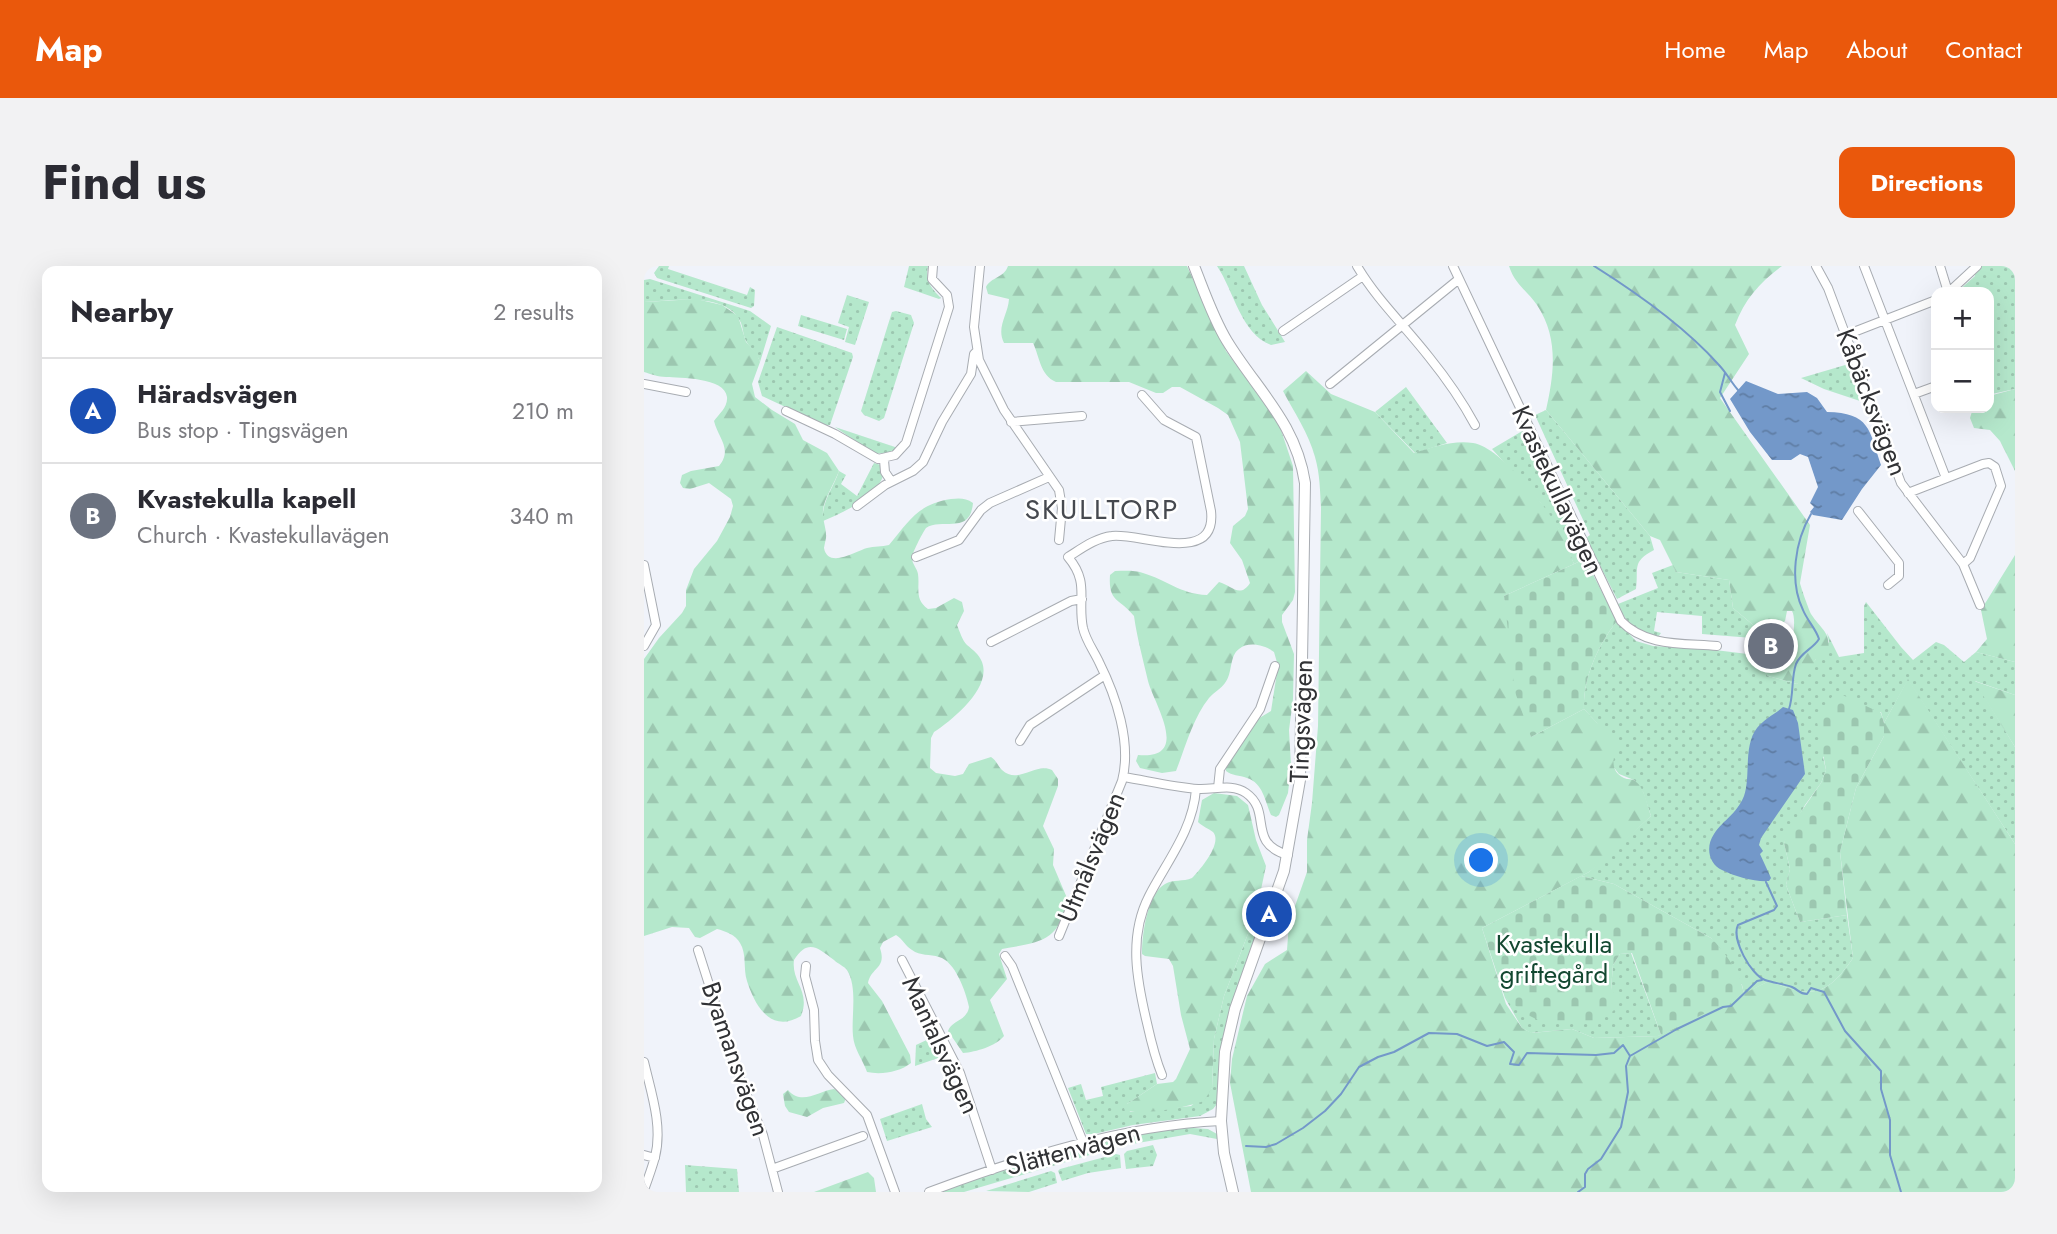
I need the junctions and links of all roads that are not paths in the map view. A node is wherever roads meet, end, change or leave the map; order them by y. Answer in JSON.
{"nodes":[{"id":1,"x":933,"y":266,"type":"edge"},
{"id":2,"x":980,"y":266,"type":"edge"},
{"id":3,"x":1194,"y":266,"type":"edge"},
{"id":4,"x":1357,"y":266,"type":"edge"},
{"id":5,"x":1453,"y":266,"type":"edge"},
{"id":6,"x":1816,"y":266,"type":"edge"},
{"id":7,"x":1864,"y":266,"type":"edge"},
{"id":8,"x":1940,"y":266,"type":"edge"},
{"id":9,"x":1977,"y":266,"type":"edge"},
{"id":10,"x":1363,"y":276,"type":"junction"},
{"id":11,"x":1459,"y":279,"type":"junction"},
{"id":12,"x":1947,"y":287,"type":"edge"},
{"id":13,"x":1954,"y":287,"type":"edge"},
{"id":14,"x":1931,"y":302,"type":"edge"},
{"id":15,"x":1885,"y":321,"type":"junction"},
{"id":16,"x":1400,"y":326,"type":"junction"},
{"id":17,"x":1283,"y":331,"type":"dead end"},
{"id":18,"x":1846,"y":335,"type":"junction"},
{"id":19,"x":977,"y":351,"type":"junction"},
{"id":20,"x":644,"y":384,"type":"edge"},
{"id":21,"x":1330,"y":384,"type":"dead end"},
{"id":22,"x":1931,"y":388,"type":"edge"},
{"id":23,"x":685,"y":392,"type":"dead end"},
{"id":24,"x":1914,"y":394,"type":"junction"},
{"id":25,"x":1142,"y":395,"type":"dead end"},
{"id":26,"x":786,"y":411,"type":"dead end"},
{"id":27,"x":1082,"y":416,"type":"dead end"},
{"id":28,"x":1012,"y":422,"type":"junction"},
{"id":29,"x":1475,"y":425,"type":"dead end"},
{"id":30,"x":884,"y":460,"type":"junction"},
{"id":31,"x":1049,"y":477,"type":"junction"},
{"id":32,"x":1946,"y":478,"type":"junction"},
{"id":33,"x":891,"y":481,"type":"junction"},
{"id":34,"x":1908,"y":493,"type":"junction"},
{"id":35,"x":857,"y":506,"type":"dead end"},
{"id":36,"x":1858,"y":511,"type":"dead end"},
{"id":37,"x":1059,"y":540,"type":"dead end"},
{"id":38,"x":916,"y":558,"type":"dead end"},
{"id":39,"x":1963,"y":564,"type":"junction"},
{"id":40,"x":644,"y":565,"type":"edge"},
{"id":41,"x":1888,"y":585,"type":"dead end"},
{"id":42,"x":1082,"y":599,"type":"junction"},
{"id":43,"x":1980,"y":605,"type":"dead end"},
{"id":44,"x":991,"y":642,"type":"dead end"},
{"id":45,"x":644,"y":646,"type":"edge"},
{"id":46,"x":1717,"y":646,"type":"dead end"},
{"id":47,"x":1275,"y":666,"type":"dead end"},
{"id":48,"x":1105,"y":675,"type":"junction"},
{"id":49,"x":1020,"y":741,"type":"dead end"},
{"id":50,"x":1124,"y":777,"type":"junction"},
{"id":51,"x":1218,"y":788,"type":"junction"},
{"id":52,"x":1196,"y":789,"type":"junction"},
{"id":53,"x":1288,"y":855,"type":"junction"},
{"id":54,"x":1059,"y":936,"type":"dead end"},
{"id":55,"x":698,"y":950,"type":"dead end"},
{"id":56,"x":1005,"y":956,"type":"dead end"},
{"id":57,"x":902,"y":960,"type":"dead end"},
{"id":58,"x":806,"y":966,"type":"dead end"},
{"id":59,"x":644,"y":1062,"type":"edge"},
{"id":60,"x":1162,"y":1075,"type":"dead end"},
{"id":61,"x":1221,"y":1121,"type":"junction"},
{"id":62,"x":863,"y":1136,"type":"dead end"},
{"id":63,"x":1083,"y":1142,"type":"junction"},
{"id":64,"x":644,"y":1155,"type":"edge"},
{"id":65,"x":655,"y":1158,"type":"junction"},
{"id":66,"x":772,"y":1169,"type":"junction"},
{"id":67,"x":992,"y":1170,"type":"junction"},
{"id":68,"x":644,"y":1190,"type":"edge"},
{"id":69,"x":778,"y":1192,"type":"edge"},
{"id":70,"x":895,"y":1192,"type":"edge"},
{"id":71,"x":929,"y":1192,"type":"edge"},
{"id":72,"x":1233,"y":1192,"type":"edge"}],
"edges":[{"from":1,"to":30,"type":"street"},
{"from":2,"to":19,"type":"street"},
{"from":3,"to":53,"type":"street","name":"Tingsvägen"},
{"from":4,"to":10,"type":"street"},
{"from":5,"to":11,"type":"street","name":"Kvastekullavägen"},
{"from":6,"to":18,"type":"street","name":"Kåbäcksvägen"},
{"from":7,"to":15,"type":"street"},
{"from":8,"to":12,"type":"street"},
{"from":9,"to":13,"type":"street"},
{"from":10,"to":16,"type":"street"},
{"from":10,"to":17,"type":"street"},
{"from":11,"to":16,"type":"street"},
{"from":11,"to":46,"type":"street","name":"Kvastekullavägen"},
{"from":14,"to":15,"type":"street"},
{"from":15,"to":18,"type":"street"},
{"from":15,"to":24,"type":"street"},
{"from":16,"to":21,"type":"street"},
{"from":16,"to":29,"type":"street"},
{"from":18,"to":34,"type":"street","name":"Kåbäcksvägen"},
{"from":19,"to":28,"type":"street"},
{"from":19,"to":33,"type":"street"},
{"from":20,"to":23,"type":"street"},
{"from":22,"to":24,"type":"street"},
{"from":24,"to":32,"type":"street"},
{"from":25,"to":42,"type":"street"},
{"from":26,"to":30,"type":"street"},
{"from":27,"to":28,"type":"street"},
{"from":28,"to":31,"type":"street"},
{"from":30,"to":33,"type":"street"},
{"from":31,"to":37,"type":"street"},
{"from":31,"to":38,"type":"street"},
{"from":32,"to":34,"type":"street"},
{"from":32,"to":39,"type":"street"},
{"from":33,"to":35,"type":"street"},
{"from":34,"to":39,"type":"street","name":"Kåbäcksvägen"},
{"from":36,"to":41,"type":"street"},
{"from":39,"to":43,"type":"street","name":"Kåbäcksvägen"},
{"from":40,"to":45,"type":"street"},
{"from":42,"to":44,"type":"street"},
{"from":42,"to":48,"type":"street"},
{"from":47,"to":51,"type":"street"},
{"from":48,"to":49,"type":"street"},
{"from":48,"to":50,"type":"street"},
{"from":50,"to":52,"type":"street"},
{"from":50,"to":54,"type":"street","name":"Utmålsvägen"},
{"from":51,"to":52,"type":"street"},
{"from":51,"to":53,"type":"street"},
{"from":52,"to":60,"type":"street"},
{"from":53,"to":61,"type":"street","name":"Tingsvägen"},
{"from":55,"to":66,"type":"street","name":"Byamansvägen"},
{"from":56,"to":63,"type":"street"},
{"from":57,"to":67,"type":"street","name":"Mantalsvägen"},
{"from":58,"to":70,"type":"street"},
{"from":59,"to":65,"type":"street"},
{"from":61,"to":63,"type":"street","name":"Slättenvägen"},
{"from":61,"to":72,"type":"street","name":"Tingsvägen"},
{"from":62,"to":66,"type":"street","name":"Byamansvägen"},
{"from":63,"to":67,"type":"street","name":"Slättenvägen"},
{"from":64,"to":65,"type":"street"},
{"from":65,"to":68,"type":"street"},
{"from":66,"to":69,"type":"street","name":"Byamansvägen"},
{"from":67,"to":71,"type":"street","name":"Slättenvägen"}]}
